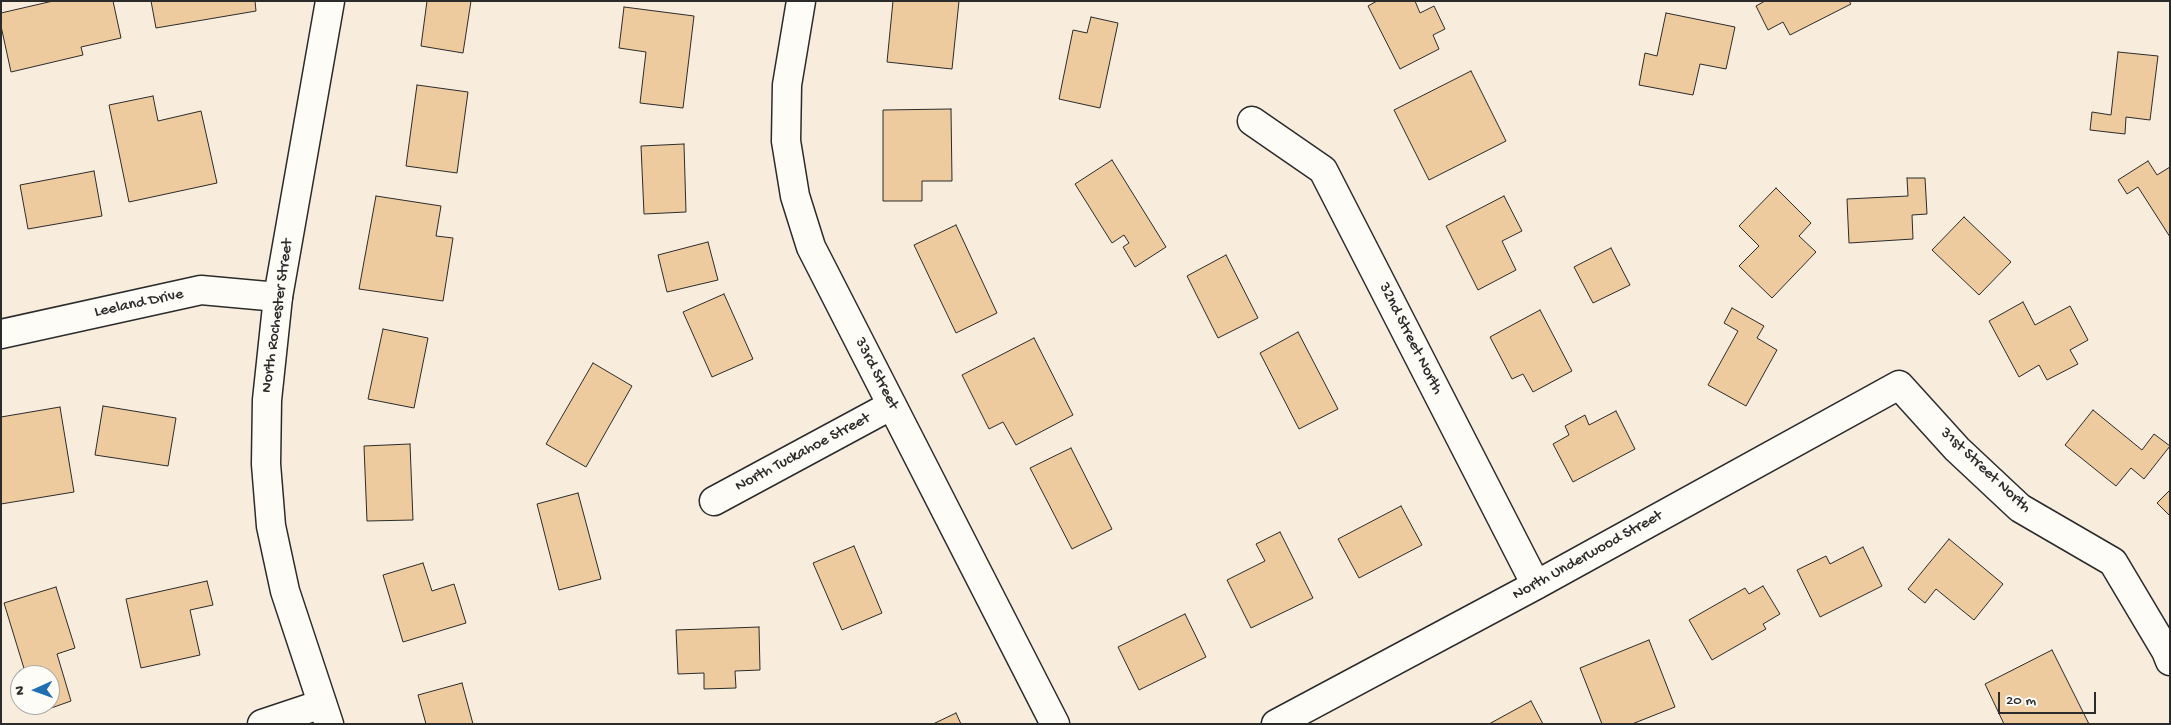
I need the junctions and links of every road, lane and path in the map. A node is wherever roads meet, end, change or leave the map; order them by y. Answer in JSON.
{"nodes":[{"id":1,"x":330,"y":1,"type":"edge"},
{"id":2,"x":801,"y":1,"type":"edge"},
{"id":3,"x":1252,"y":121,"type":"dead end"},
{"id":4,"x":278,"y":297,"type":"junction"},
{"id":5,"x":1,"y":334,"type":"edge"},
{"id":6,"x":1899,"y":385,"type":"joint"},
{"id":7,"x":892,"y":405,"type":"junction"},
{"id":8,"x":714,"y":501,"type":"dead end"},
{"id":9,"x":1536,"y":585,"type":"junction"},
{"id":10,"x":2170,"y":661,"type":"edge"},
{"id":11,"x":325,"y":714,"type":"edge"},
{"id":12,"x":262,"y":724,"type":"edge"},
{"id":13,"x":1055,"y":724,"type":"edge"},
{"id":14,"x":1276,"y":724,"type":"edge"}],
"edges":[{"from":1,"to":4,"type":"street","name":"North Rochester Street"},
{"from":2,"to":7,"type":"street","name":"33rd Street"},
{"from":3,"to":9,"type":"street","name":"32nd Street North"},
{"from":4,"to":5,"type":"street","name":"Leeland Drive"},
{"from":4,"to":11,"type":"street","name":"North Rochester Street"},
{"from":6,"to":9,"type":"street","name":"North Underwood Street"},
{"from":6,"to":10,"type":"street","name":"31st Street North"},
{"from":7,"to":8,"type":"street","name":"North Tuckahoe Street"},
{"from":7,"to":13,"type":"street","name":"33rd Street"},
{"from":9,"to":14,"type":"street","name":"North Underwood Street"},
{"from":11,"to":12,"type":"street"}]}
